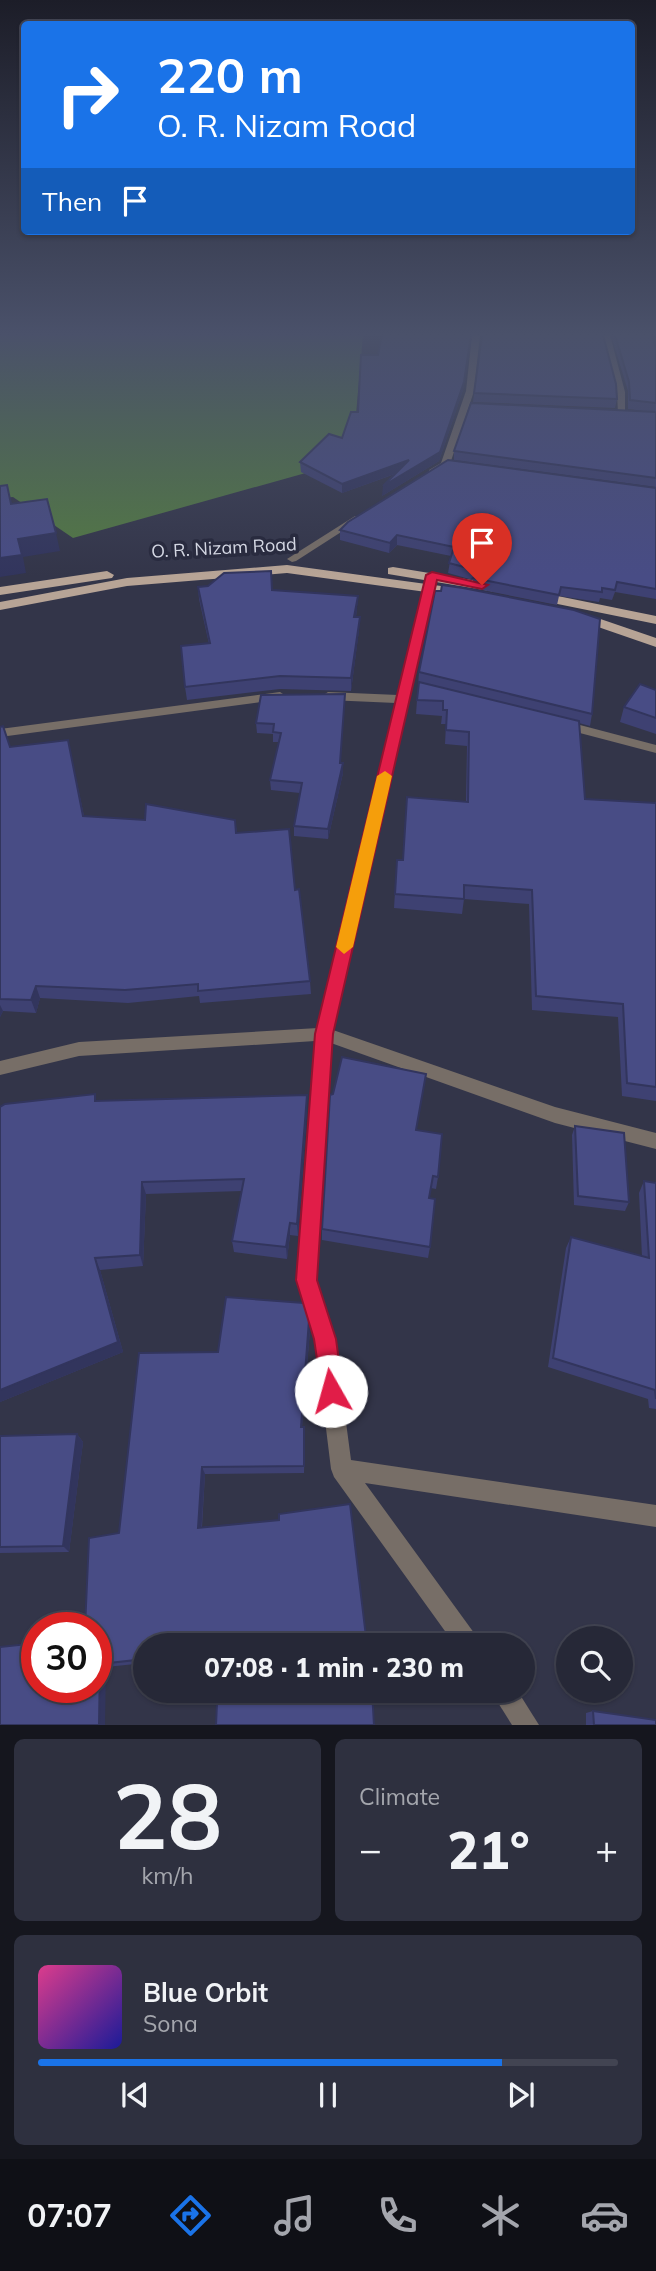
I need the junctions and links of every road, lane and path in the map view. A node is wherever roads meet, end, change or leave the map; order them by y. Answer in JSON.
{"nodes":[{"id":1,"x":466,"y":416,"type":"edge"},
{"id":2,"x":444,"y":464,"type":"junction"},
{"id":3,"x":458,"y":466,"type":"edge"},
{"id":4,"x":421,"y":479,"type":"edge"},
{"id":5,"x":362,"y":515,"type":"edge"},
{"id":6,"x":292,"y":559,"type":"junction"},
{"id":7,"x":431,"y":582,"type":"junction"},
{"id":8,"x":0,"y":591,"type":"edge"},
{"id":9,"x":520,"y":597,"type":"junction"},
{"id":10,"x":500,"y":600,"type":"edge"},
{"id":11,"x":0,"y":606,"type":"edge"},
{"id":12,"x":656,"y":620,"type":"edge"},
{"id":13,"x":656,"y":642,"type":"edge"},
{"id":14,"x":410,"y":692,"type":"junction"},
{"id":15,"x":294,"y":696,"type":"edge"},
{"id":16,"x":307,"y":696,"type":"edge"},
{"id":17,"x":542,"y":719,"type":"edge"},
{"id":18,"x":0,"y":733,"type":"edge"},
{"id":19,"x":656,"y":749,"type":"edge"},
{"id":20,"x":324,"y":1034,"type":"junction"},
{"id":21,"x":0,"y":1068,"type":"edge"},
{"id":22,"x":656,"y":1141,"type":"edge"},
{"id":23,"x":342,"y":1469,"type":"junction"},
{"id":24,"x":656,"y":1516,"type":"edge"},
{"id":25,"x":460,"y":1633,"type":"edge"},
{"id":26,"x":511,"y":1703,"type":"edge"},
{"id":27,"x":527,"y":1725,"type":"edge"}],
"edges":[{"from":1,"to":2,"type":"street"},
{"from":2,"to":3,"type":"street"},
{"from":2,"to":4,"type":"street"},
{"from":5,"to":6,"type":"street"},
{"from":6,"to":7,"type":"main road","name":"O. R. Nizam Road"},
{"from":6,"to":8,"type":"main road","name":"O. R. Nizam Road"},
{"from":7,"to":9,"type":"main road","name":"O. R. Nizam Road"},
{"from":7,"to":10,"type":"main road"},
{"from":7,"to":11,"type":"main road"},
{"from":7,"to":14,"type":"street"},
{"from":9,"to":12,"type":"main road","name":"O. R. Nizam Road"},
{"from":9,"to":13,"type":"main road"},
{"from":14,"to":16,"type":"street"},
{"from":14,"to":20,"type":"street"},
{"from":15,"to":18,"type":"street"},
{"from":17,"to":19,"type":"street"},
{"from":20,"to":21,"type":"street"},
{"from":20,"to":22,"type":"street"},
{"from":20,"to":23,"type":"street"},
{"from":23,"to":24,"type":"street"},
{"from":23,"to":25,"type":"street"},
{"from":26,"to":27,"type":"street"}]}
